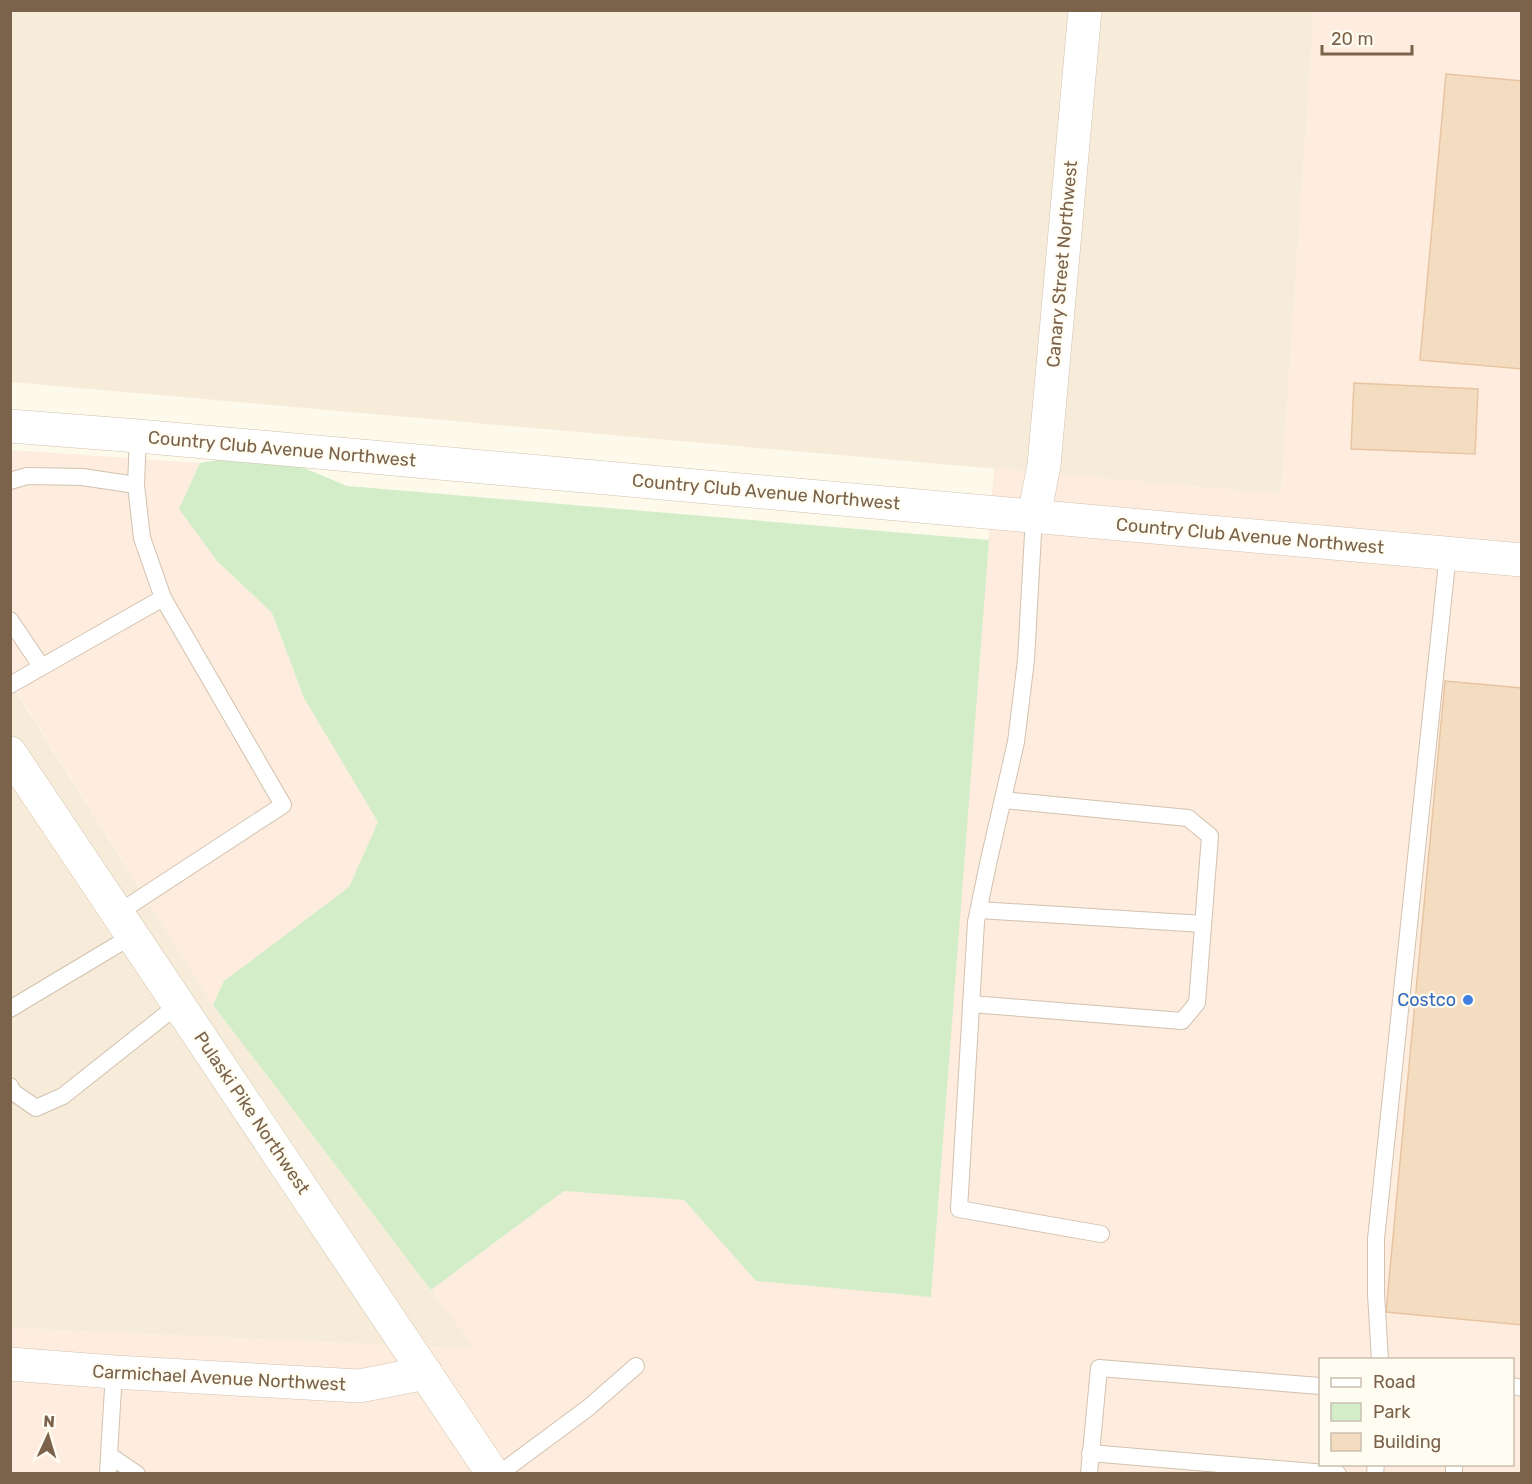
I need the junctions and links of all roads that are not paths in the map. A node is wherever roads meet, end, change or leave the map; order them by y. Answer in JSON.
{"nodes":[{"id":1,"x":1085,"y":10,"type":"edge"},
{"id":2,"x":10,"y":426,"type":"edge"},
{"id":3,"x":138,"y":436,"type":"junction"},
{"id":4,"x":10,"y":481,"type":"edge"},
{"id":5,"x":136,"y":485,"type":"junction"},
{"id":6,"x":1034,"y":516,"type":"junction"},
{"id":7,"x":1448,"y":553,"type":"junction"},
{"id":8,"x":1521,"y":560,"type":"edge"},
{"id":9,"x":163,"y":598,"type":"junction"},
{"id":10,"x":10,"y":620,"type":"edge"},
{"id":11,"x":41,"y":666,"type":"junction"},
{"id":12,"x":10,"y":685,"type":"edge"},
{"id":13,"x":10,"y":753,"type":"edge"},
{"id":14,"x":1003,"y":800,"type":"junction"},
{"id":15,"x":979,"y":910,"type":"junction"},
{"id":16,"x":125,"y":924,"type":"junction"},
{"id":17,"x":1203,"y":924,"type":"junction"},
{"id":18,"x":179,"y":1004,"type":"junction"},
{"id":19,"x":971,"y":1004,"type":"junction"},
{"id":20,"x":10,"y":1009,"type":"edge"},
{"id":21,"x":10,"y":1086,"type":"edge"},
{"id":22,"x":1101,"y":1234,"type":"dead end"},
{"id":23,"x":1380,"y":1358,"type":"edge"},
{"id":24,"x":10,"y":1364,"type":"edge"},
{"id":25,"x":636,"y":1366,"type":"dead end"},
{"id":26,"x":114,"y":1372,"type":"junction"},
{"id":27,"x":426,"y":1373,"type":"junction"},
{"id":28,"x":1319,"y":1386,"type":"edge"},
{"id":29,"x":1090,"y":1453,"type":"junction"},
{"id":30,"x":109,"y":1455,"type":"junction"},
{"id":31,"x":108,"y":1473,"type":"edge"},
{"id":32,"x":137,"y":1473,"type":"edge"},
{"id":33,"x":493,"y":1473,"type":"edge"},
{"id":34,"x":499,"y":1473,"type":"edge"},
{"id":35,"x":1089,"y":1473,"type":"edge"},
{"id":36,"x":1338,"y":1473,"type":"edge"}],
"edges":[{"from":1,"to":6,"type":"street","name":"Canary Street Northwest"},
{"from":2,"to":3,"type":"street","name":"Country Club Avenue Northwest"},
{"from":3,"to":5,"type":"lane"},
{"from":3,"to":6,"type":"street","name":"Country Club Avenue Northwest"},
{"from":4,"to":5,"type":"lane"},
{"from":5,"to":9,"type":"lane"},
{"from":6,"to":7,"type":"street","name":"Country Club Avenue Northwest"},
{"from":6,"to":14,"type":"lane"},
{"from":7,"to":8,"type":"street","name":"Country Club Avenue Northwest"},
{"from":7,"to":23,"type":"lane"},
{"from":9,"to":11,"type":"lane"},
{"from":9,"to":16,"type":"lane"},
{"from":10,"to":11,"type":"lane"},
{"from":11,"to":12,"type":"lane"},
{"from":13,"to":16,"type":"street","name":"Pulaski Pike Northwest"},
{"from":14,"to":15,"type":"lane"},
{"from":14,"to":17,"type":"lane"},
{"from":15,"to":17,"type":"lane"},
{"from":15,"to":19,"type":"lane"},
{"from":16,"to":18,"type":"street","name":"Pulaski Pike Northwest"},
{"from":16,"to":20,"type":"lane"},
{"from":17,"to":19,"type":"lane"},
{"from":18,"to":21,"type":"lane"},
{"from":18,"to":27,"type":"street","name":"Pulaski Pike Northwest"},
{"from":19,"to":22,"type":"lane"},
{"from":24,"to":26,"type":"street","name":"Carmichael Avenue Northwest"},
{"from":25,"to":34,"type":"lane"},
{"from":26,"to":27,"type":"street","name":"Carmichael Avenue Northwest"},
{"from":26,"to":30,"type":"lane"},
{"from":27,"to":33,"type":"street","name":"Pulaski Pike Northwest"},
{"from":28,"to":29,"type":"lane"},
{"from":29,"to":35,"type":"lane"},
{"from":29,"to":36,"type":"lane"},
{"from":30,"to":31,"type":"lane"},
{"from":30,"to":32,"type":"lane"}]}
